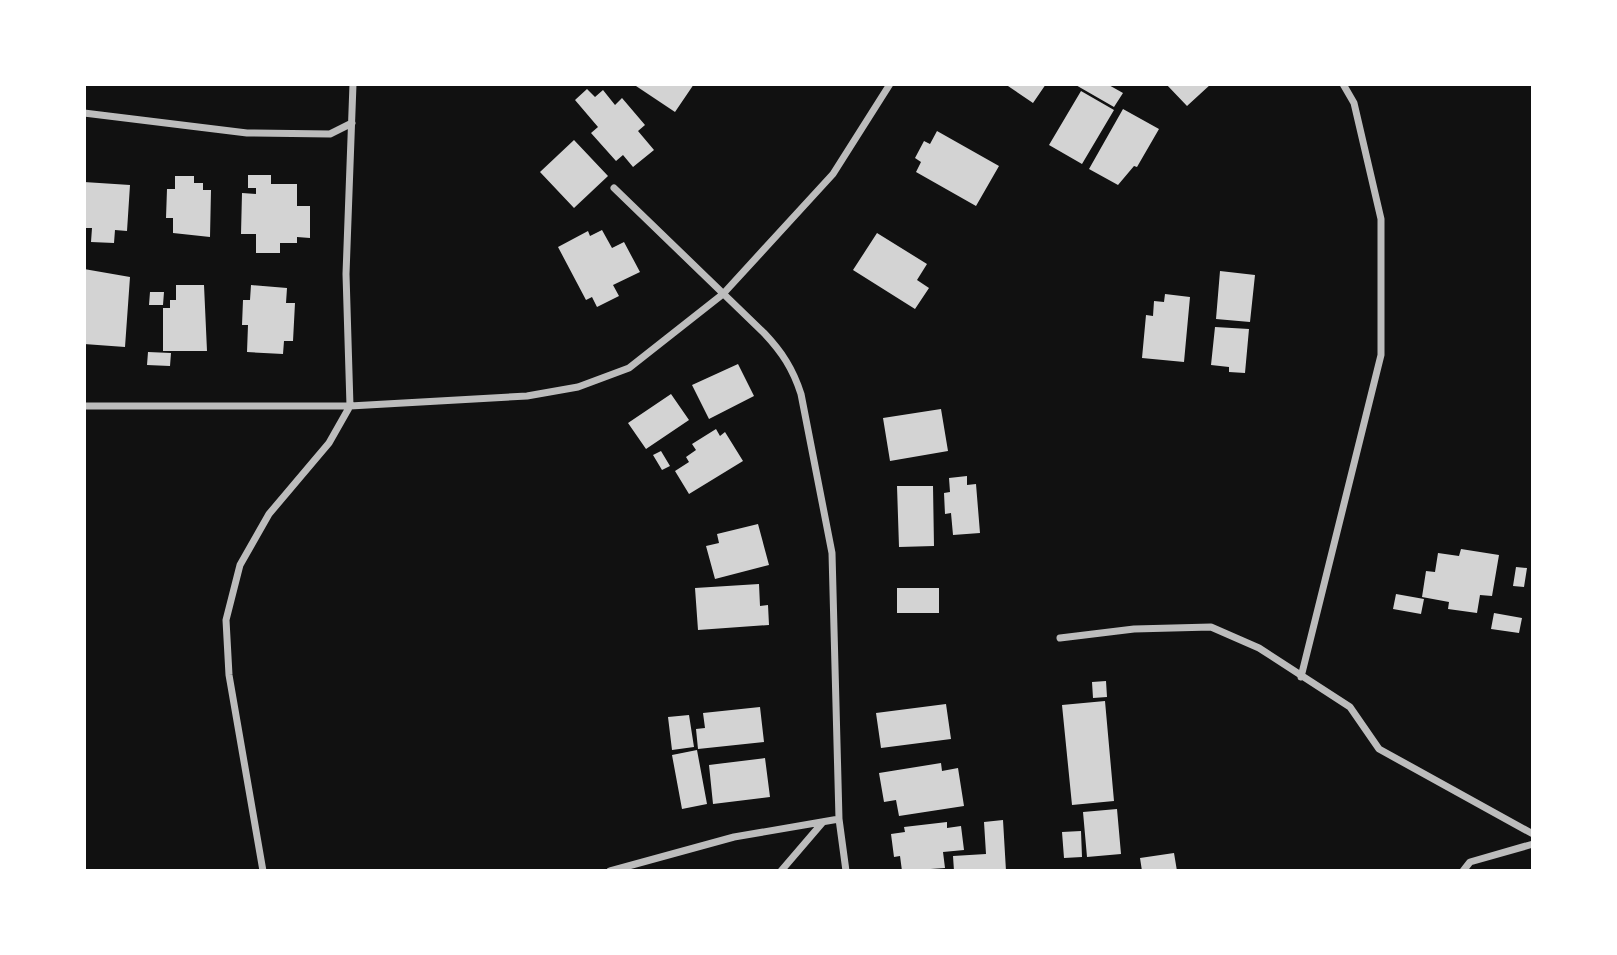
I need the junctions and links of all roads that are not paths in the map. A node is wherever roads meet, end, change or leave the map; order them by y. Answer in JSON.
{"nodes":[{"id":1,"x":353,"y":84,"type":"edge"},
{"id":2,"x":890,"y":84,"type":"edge"},
{"id":3,"x":1343,"y":84,"type":"edge"},
{"id":4,"x":84,"y":113,"type":"edge"},
{"id":5,"x":352,"y":123,"type":"junction"},
{"id":6,"x":614,"y":188,"type":"dead end"},
{"id":7,"x":723,"y":294,"type":"junction"},
{"id":8,"x":84,"y":407,"type":"edge"},
{"id":9,"x":350,"y":407,"type":"junction"},
{"id":10,"x":1060,"y":638,"type":"dead end"},
{"id":11,"x":1301,"y":677,"type":"junction"},
{"id":12,"x":839,"y":819,"type":"junction"},
{"id":13,"x":823,"y":821,"type":"junction"},
{"id":14,"x":1533,"y":834,"type":"edge"},
{"id":15,"x":1533,"y":844,"type":"edge"},
{"id":16,"x":264,"y":871,"type":"edge"},
{"id":17,"x":610,"y":871,"type":"edge"},
{"id":18,"x":782,"y":871,"type":"edge"},
{"id":19,"x":846,"y":871,"type":"edge"},
{"id":20,"x":1463,"y":871,"type":"edge"}],
"edges":[{"from":1,"to":5,"type":"street"},
{"from":2,"to":7,"type":"street"},
{"from":3,"to":11,"type":"street"},
{"from":4,"to":5,"type":"street"},
{"from":5,"to":9,"type":"street"},
{"from":6,"to":7,"type":"street"},
{"from":7,"to":9,"type":"street"},
{"from":7,"to":12,"type":"street"},
{"from":8,"to":9,"type":"street"},
{"from":9,"to":16,"type":"street"},
{"from":10,"to":11,"type":"street"},
{"from":11,"to":14,"type":"street"},
{"from":12,"to":13,"type":"street"},
{"from":12,"to":19,"type":"street"},
{"from":13,"to":17,"type":"street"},
{"from":13,"to":18,"type":"street"},
{"from":15,"to":20,"type":"street"}]}
